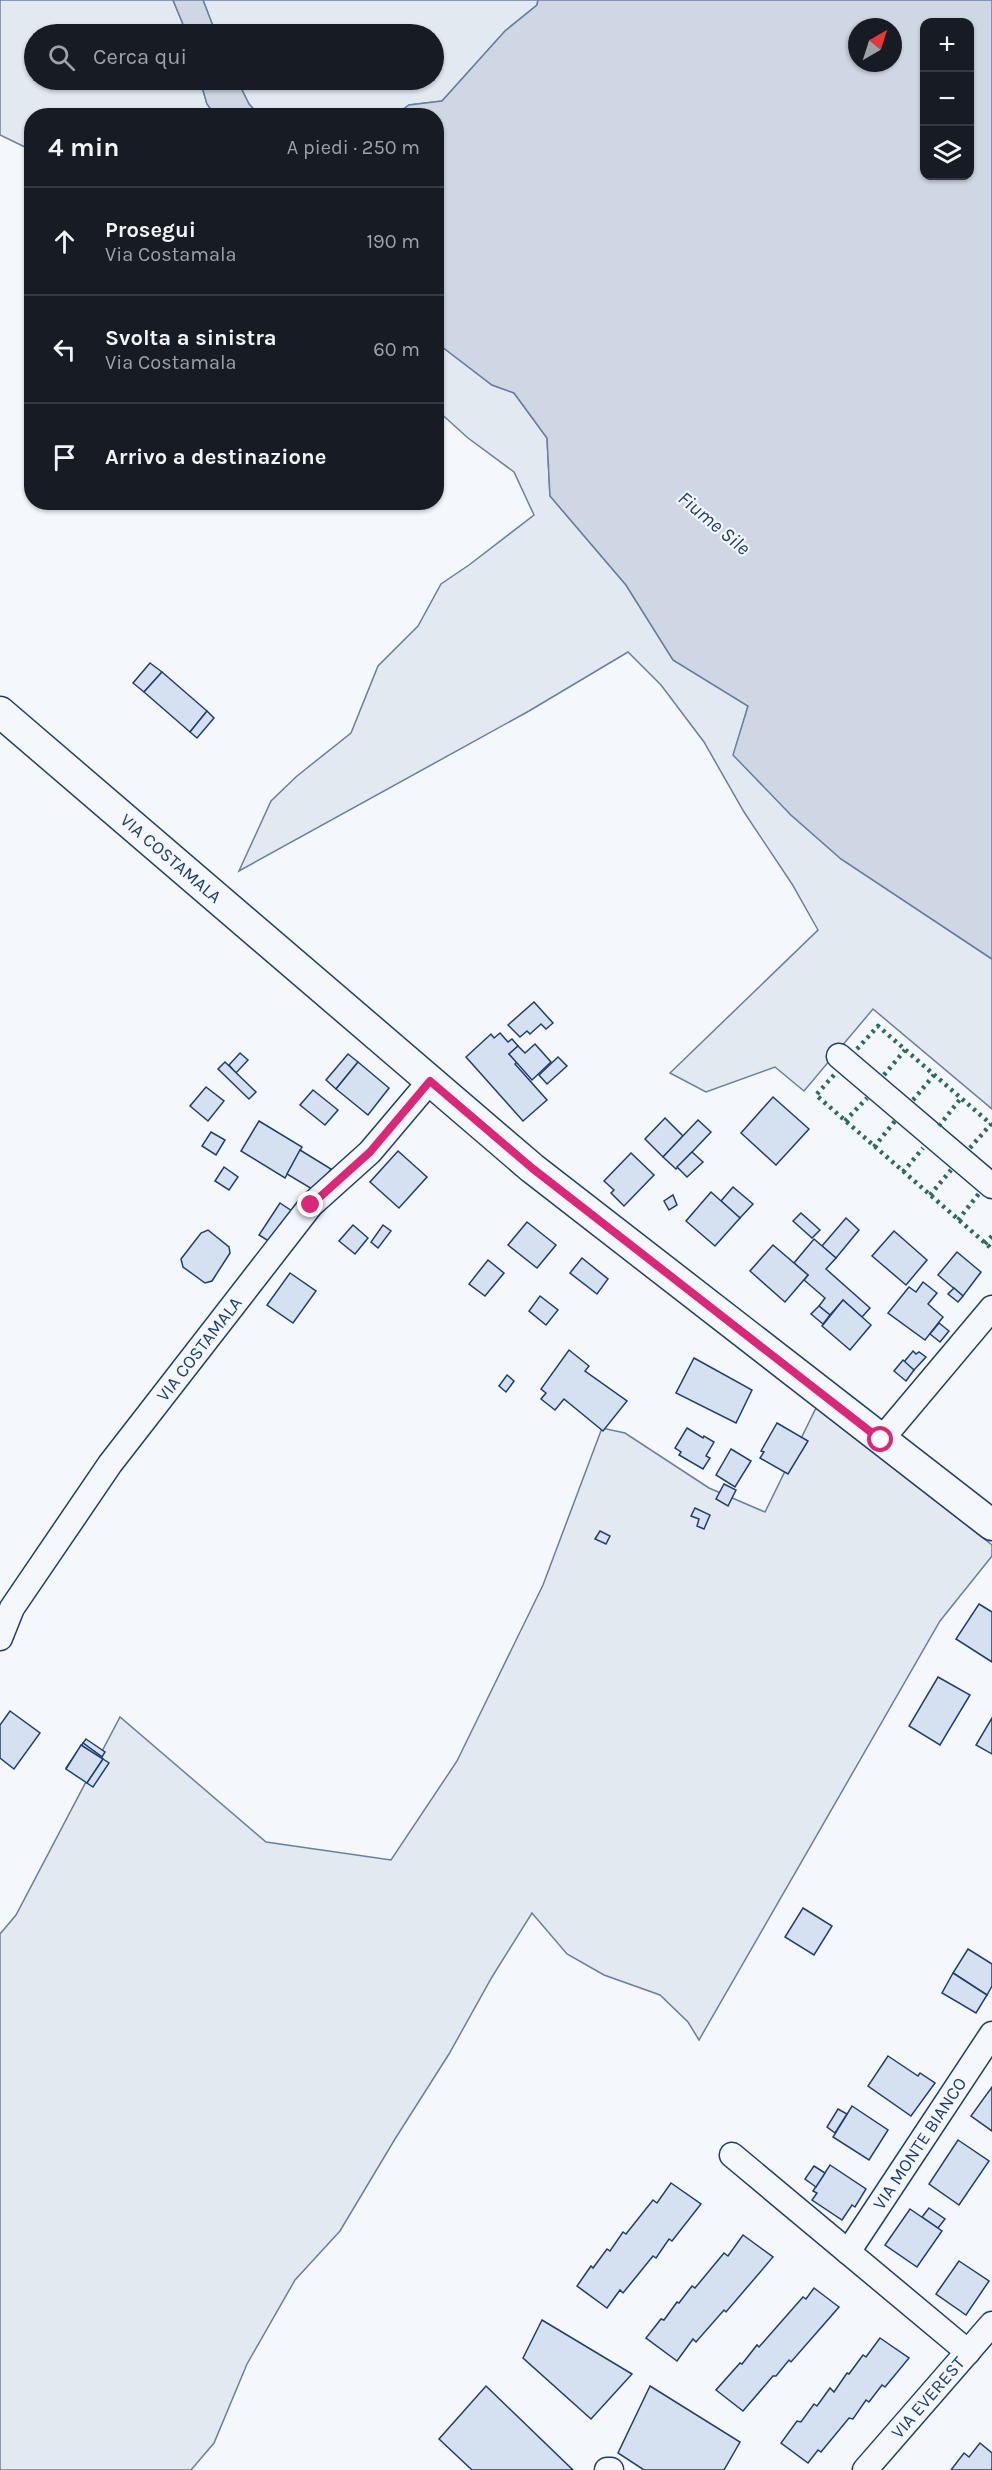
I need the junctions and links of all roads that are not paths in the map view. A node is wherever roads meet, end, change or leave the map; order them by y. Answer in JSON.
{"nodes":[{"id":1,"x":10,"y":720,"type":"edge"},
{"id":2,"x":839,"y":1056,"type":"dead end"},
{"id":3,"x":430,"y":1081,"type":"junction"},
{"id":4,"x":992,"y":1186,"type":"edge"},
{"id":5,"x":992,"y":1308,"type":"edge"},
{"id":6,"x":881,"y":1440,"type":"junction"},
{"id":7,"x":992,"y":1525,"type":"edge"},
{"id":8,"x":0,"y":1638,"type":"edge"},
{"id":9,"x":992,"y":2034,"type":"edge"},
{"id":10,"x":732,"y":2155,"type":"dead end"},
{"id":11,"x":848,"y":2252,"type":"junction"},
{"id":12,"x":992,"y":2324,"type":"edge"},
{"id":13,"x":968,"y":2352,"type":"junction"},
{"id":14,"x":607,"y":2470,"type":"edge"},
{"id":15,"x":611,"y":2470,"type":"edge"},
{"id":16,"x":865,"y":2470,"type":"edge"}],
"edges":[{"from":1,"to":3,"type":"main road","name":"VIA COSTAMALA"},
{"from":2,"to":4,"type":"street"},
{"from":3,"to":6,"type":"main road","name":"VIA COSTAMALA"},
{"from":3,"to":8,"type":"street","name":"VIA COSTAMALA"},
{"from":5,"to":6,"type":"street"},
{"from":6,"to":7,"type":"main road","name":"VIA COSTAMALA"},
{"from":9,"to":11,"type":"street","name":"VIA MONTE BIANCO"},
{"from":10,"to":11,"type":"street"},
{"from":11,"to":13,"type":"street"},
{"from":12,"to":13,"type":"street","name":"VIA EVEREST"},
{"from":13,"to":16,"type":"street","name":"VIA EVEREST"},
{"from":14,"to":15,"type":"street"}]}
